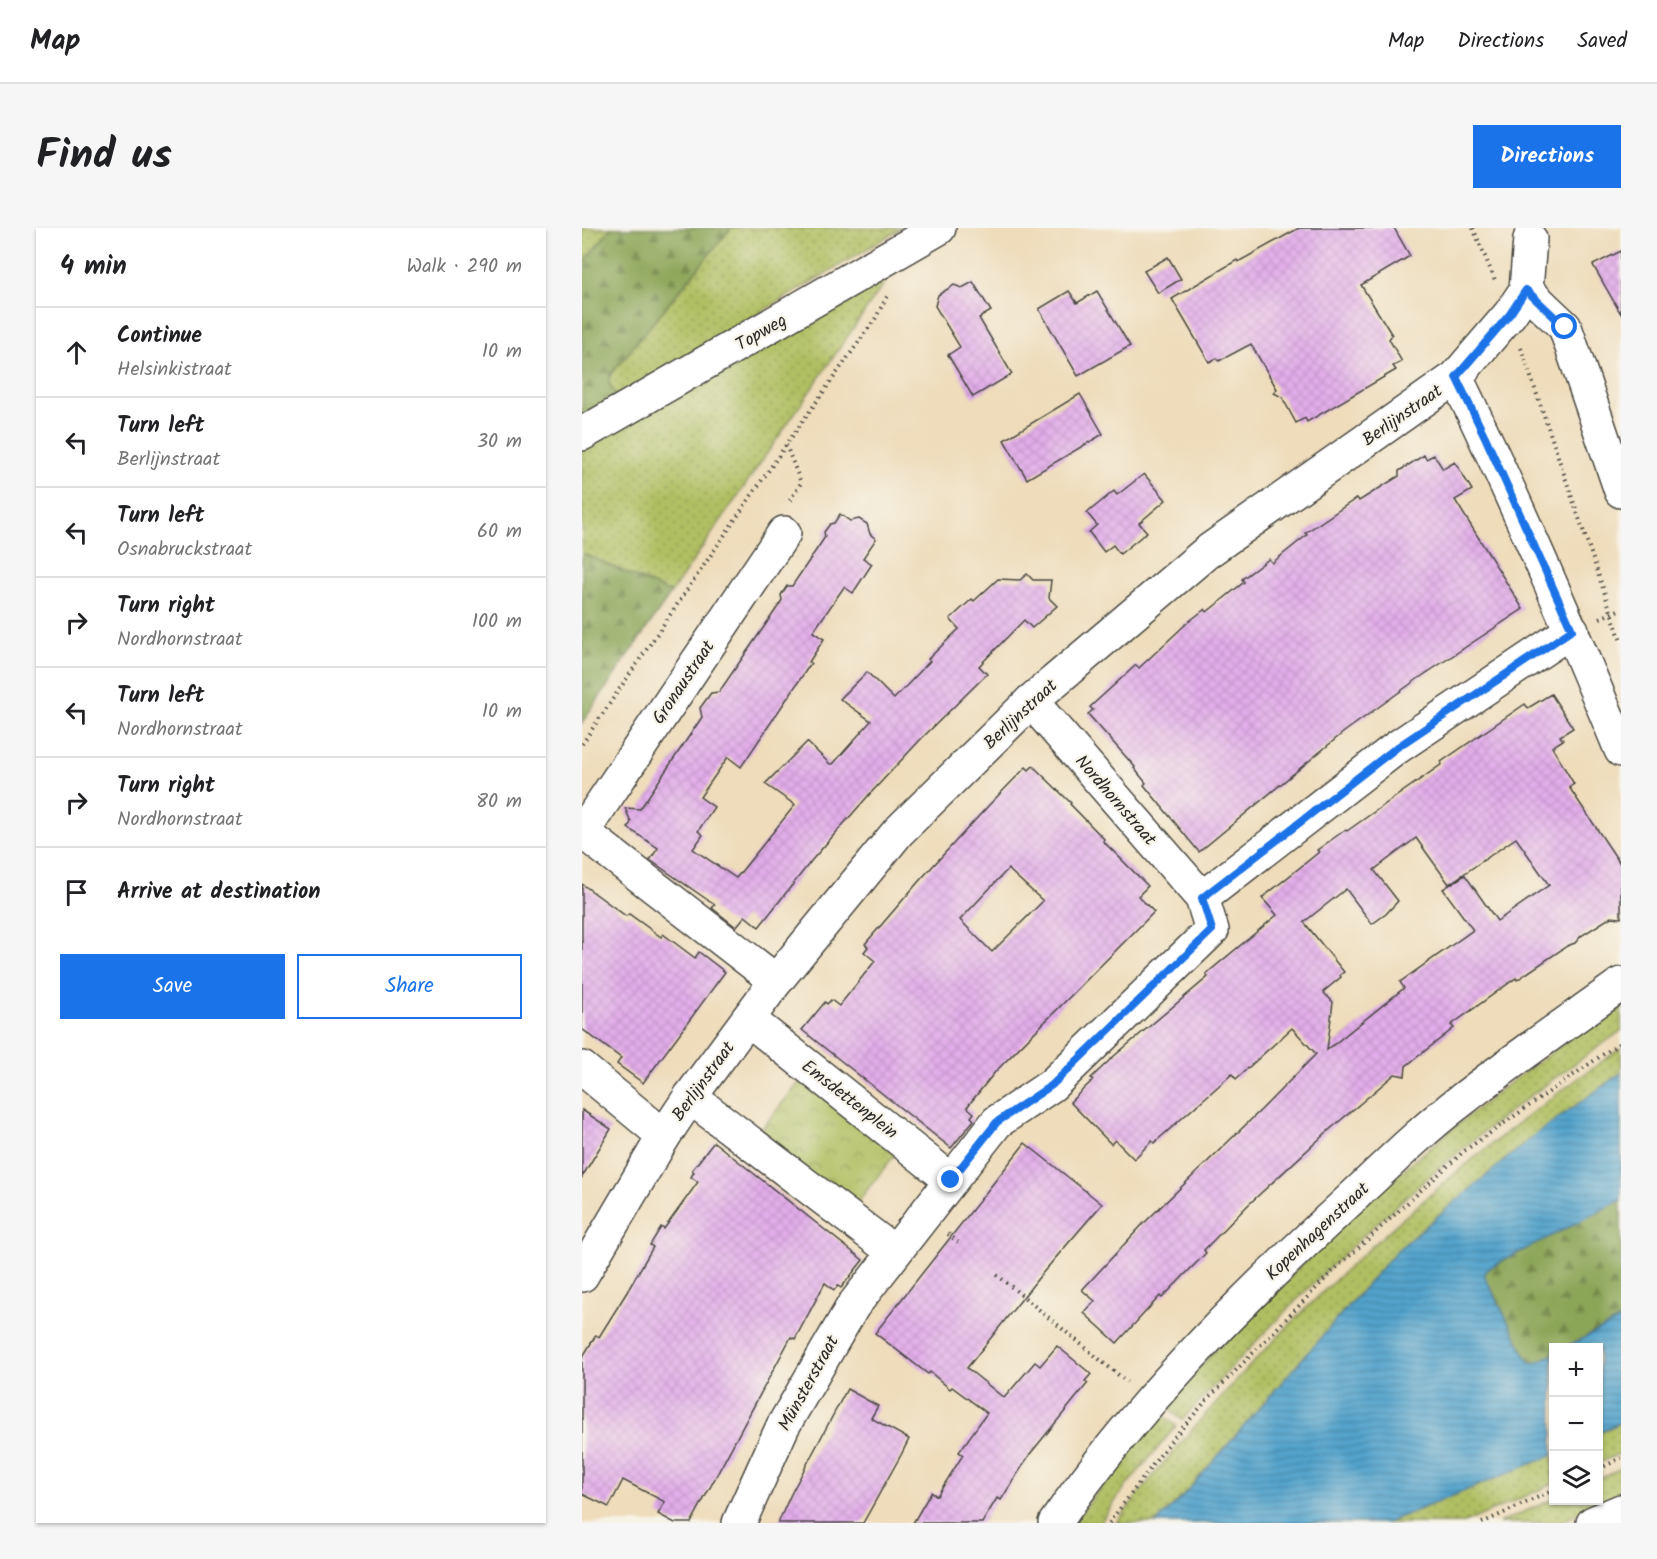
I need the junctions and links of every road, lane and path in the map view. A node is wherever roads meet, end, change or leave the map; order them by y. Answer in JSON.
{"nodes":[{"id":1,"x":939,"y":228,"type":"edge"},
{"id":2,"x":1473,"y":228,"type":"edge"},
{"id":3,"x":1535,"y":232,"type":"edge"},
{"id":4,"x":900,"y":252,"type":"junction"},
{"id":5,"x":1518,"y":302,"type":"junction"},
{"id":6,"x":1456,"y":377,"type":"junction"},
{"id":7,"x":582,"y":434,"type":"edge"},
{"id":8,"x":786,"y":445,"type":"junction"},
{"id":9,"x":1621,"y":491,"type":"edge"},
{"id":10,"x":784,"y":533,"type":"joint"},
{"id":11,"x":1572,"y":630,"type":"junction"},
{"id":12,"x":1621,"y":641,"type":"edge"},
{"id":13,"x":1031,"y":701,"type":"junction"},
{"id":14,"x":582,"y":744,"type":"edge"},
{"id":15,"x":1621,"y":750,"type":"edge"},
{"id":16,"x":583,"y":832,"type":"edge"},
{"id":17,"x":1202,"y":898,"type":"junction"},
{"id":18,"x":776,"y":981,"type":"junction"},
{"id":19,"x":1621,"y":984,"type":"edge"},
{"id":20,"x":748,"y":1019,"type":"junction"},
{"id":21,"x":1621,"y":1042,"type":"edge"},
{"id":22,"x":582,"y":1068,"type":"edge"},
{"id":23,"x":690,"y":1097,"type":"junction"},
{"id":24,"x":664,"y":1136,"type":"junction"},
{"id":25,"x":951,"y":1180,"type":"junction"},
{"id":26,"x":894,"y":1252,"type":"junction"},
{"id":27,"x":582,"y":1275,"type":"edge"},
{"id":28,"x":998,"y":1275,"type":"dead end"},
{"id":29,"x":1150,"y":1401,"type":"junction"},
{"id":30,"x":1184,"y":1428,"type":"junction"},
{"id":31,"x":1621,"y":1458,"type":"edge"},
{"id":32,"x":1603,"y":1467,"type":"edge"},
{"id":33,"x":1549,"y":1492,"type":"edge"},
{"id":34,"x":1621,"y":1511,"type":"edge"},
{"id":35,"x":739,"y":1523,"type":"edge"},
{"id":36,"x":1055,"y":1523,"type":"edge"},
{"id":37,"x":1109,"y":1523,"type":"edge"},
{"id":38,"x":1482,"y":1523,"type":"edge"},
{"id":39,"x":1593,"y":1523,"type":"edge"}],
"edges":[{"from":1,"to":4,"type":"street","name":"Topweg"},
{"from":2,"to":5,"type":"path"},
{"from":3,"to":5,"type":"street"},
{"from":4,"to":7,"type":"street","name":"Topweg"},
{"from":4,"to":8,"type":"path"},
{"from":5,"to":6,"type":"street","name":"Berlijnstraat"},
{"from":5,"to":9,"type":"street"},
{"from":5,"to":12,"type":"path"},
{"from":6,"to":11,"type":"street"},
{"from":6,"to":13,"type":"street","name":"Berlijnstraat"},
{"from":8,"to":10,"type":"path"},
{"from":8,"to":14,"type":"path"},
{"from":10,"to":16,"type":"street","name":"Gronaustraat"},
{"from":11,"to":15,"type":"street"},
{"from":11,"to":17,"type":"street"},
{"from":13,"to":17,"type":"street","name":"Nordhornstraat"},
{"from":13,"to":18,"type":"street","name":"Berlijnstraat"},
{"from":16,"to":18,"type":"street","name":"Gronaustraat"},
{"from":17,"to":25,"type":"street","name":"Nordhornstraat"},
{"from":18,"to":20,"type":"street","name":"Berlijnstraat"},
{"from":19,"to":29,"type":"street","name":"Kopenhagenstraat"},
{"from":20,"to":23,"type":"street","name":"Berlijnstraat"},
{"from":20,"to":25,"type":"street","name":"Emsdettenplein"},
{"from":21,"to":30,"type":"path"},
{"from":22,"to":24,"type":"street"},
{"from":23,"to":24,"type":"street","name":"Berlijnstraat"},
{"from":23,"to":26,"type":"street"},
{"from":24,"to":27,"type":"street","name":"Berlijnstraat"},
{"from":25,"to":26,"type":"street","name":"Nordhornstraat"},
{"from":26,"to":35,"type":"street","name":"Münsterstraat"},
{"from":28,"to":29,"type":"path"},
{"from":29,"to":30,"type":"path"},
{"from":29,"to":36,"type":"street","name":"Kopenhagenstraat"},
{"from":30,"to":37,"type":"path"},
{"from":31,"to":32,"type":"path"},
{"from":33,"to":38,"type":"path"},
{"from":34,"to":39,"type":"street"}]}
